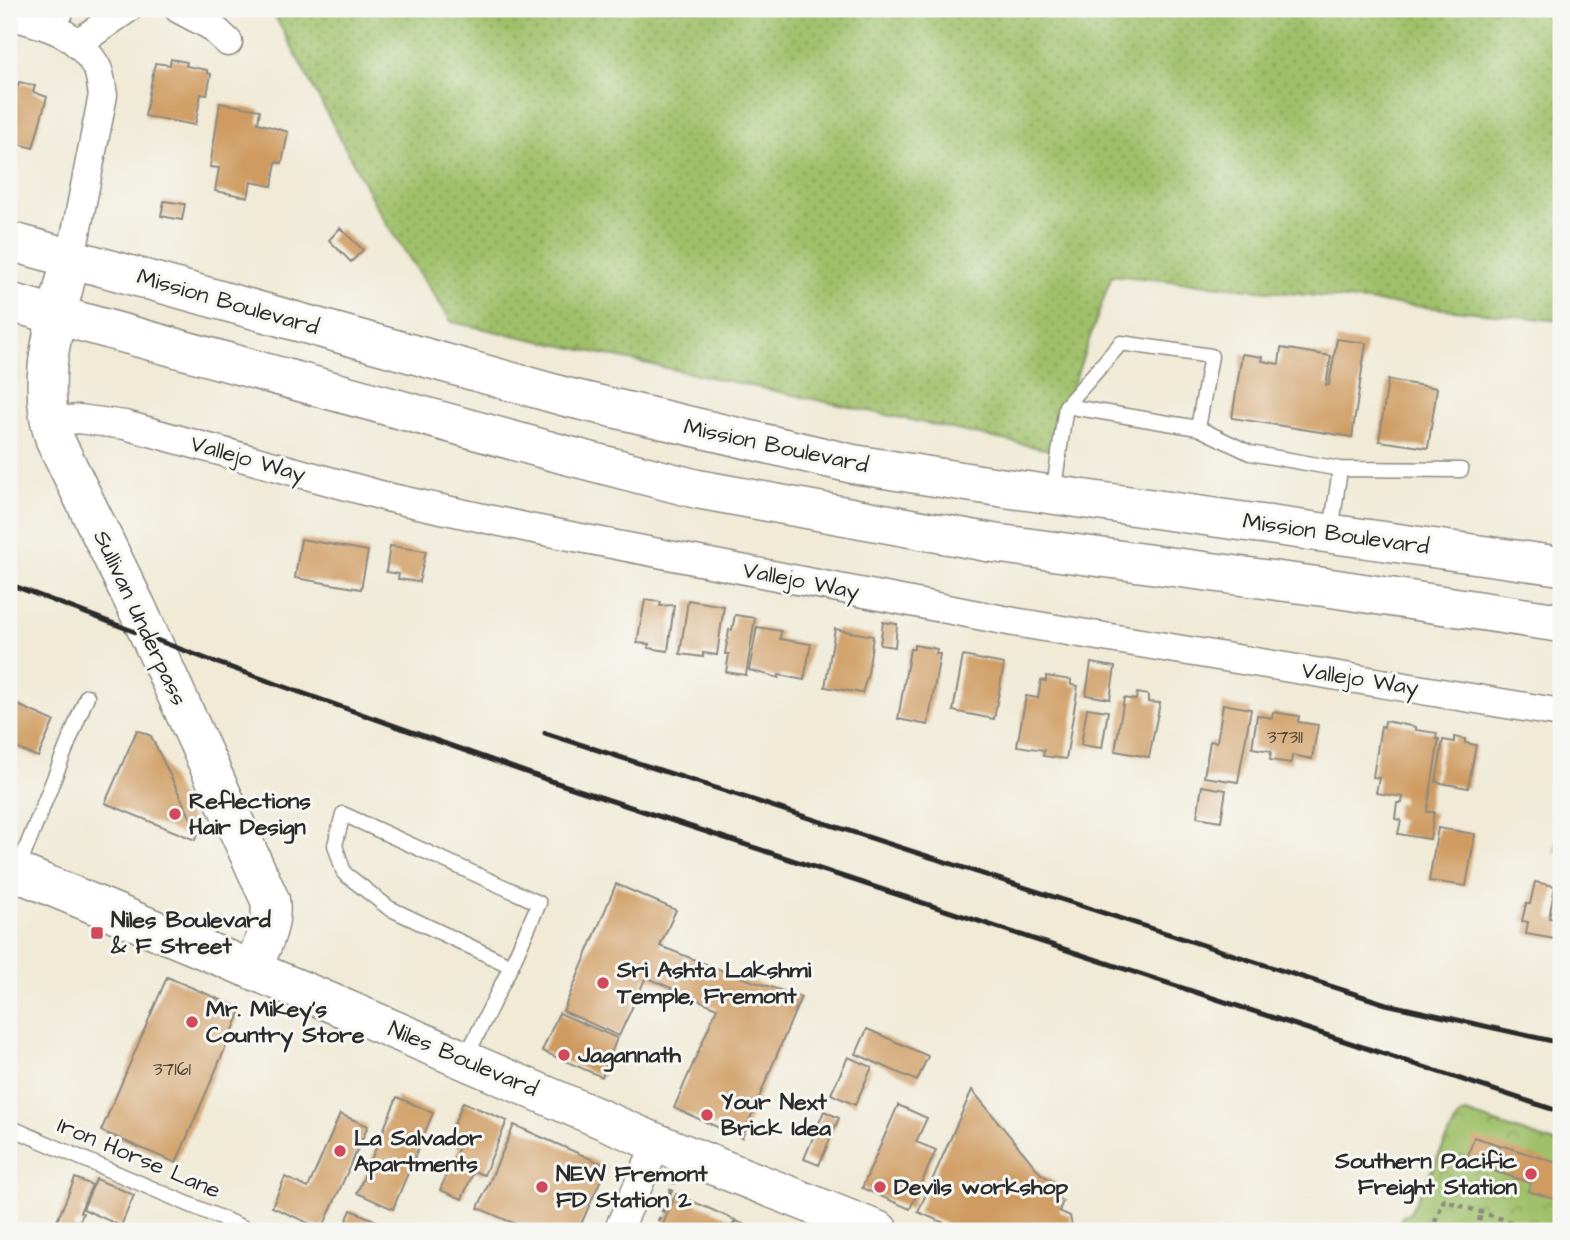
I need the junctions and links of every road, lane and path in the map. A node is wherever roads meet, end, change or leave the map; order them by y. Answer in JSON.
{"nodes":[{"id":1,"x":127,"y":9,"type":"edge"},
{"id":2,"x":179,"y":9,"type":"edge"},
{"id":3,"x":9,"y":15,"type":"edge"},
{"id":4,"x":68,"y":27,"type":"edge"},
{"id":5,"x":228,"y":42,"type":"dead end"},
{"id":6,"x":9,"y":241,"type":"edge"},
{"id":7,"x":71,"y":258,"type":"junction"},
{"id":8,"x":9,"y":302,"type":"edge"},
{"id":9,"x":57,"y":316,"type":"junction"},
{"id":10,"x":1066,"y":406,"type":"junction"},
{"id":11,"x":49,"y":422,"type":"junction"},
{"id":12,"x":1198,"y":428,"type":"junction"},
{"id":13,"x":1339,"y":469,"type":"junction"},
{"id":14,"x":1461,"y":470,"type":"dead end"},
{"id":15,"x":1053,"y":495,"type":"junction"},
{"id":16,"x":1331,"y":532,"type":"junction"},
{"id":17,"x":1561,"y":566,"type":"edge"},
{"id":18,"x":1324,"y":587,"type":"junction"},
{"id":19,"x":1561,"y":623,"type":"edge"},
{"id":20,"x":87,"y":696,"type":"dead end"},
{"id":21,"x":1561,"y":713,"type":"edge"},
{"id":22,"x":13,"y":870,"type":"edge"},
{"id":23,"x":511,"y":966,"type":"junction"},
{"id":24,"x":252,"y":970,"type":"junction"},
{"id":25,"x":464,"y":1060,"type":"junction"},
{"id":26,"x":9,"y":1127,"type":"edge"},
{"id":27,"x":657,"y":1143,"type":"junction"},
{"id":28,"x":676,"y":1178,"type":"dead end"},
{"id":29,"x":1481,"y":1213,"type":"junction"},
{"id":30,"x":1524,"y":1229,"type":"edge"},
{"id":31,"x":251,"y":1231,"type":"edge"},
{"id":32,"x":618,"y":1231,"type":"edge"},
{"id":33,"x":655,"y":1231,"type":"edge"},
{"id":34,"x":879,"y":1231,"type":"edge"},
{"id":35,"x":1431,"y":1231,"type":"edge"},
{"id":36,"x":1477,"y":1231,"type":"edge"},
{"id":37,"x":1538,"y":1231,"type":"edge"}],
"edges":[{"from":1,"to":4,"type":"street"},
{"from":2,"to":5,"type":"street"},
{"from":3,"to":4,"type":"street"},
{"from":4,"to":7,"type":"street"},
{"from":6,"to":7,"type":"main road","name":"Mission Boulevard"},
{"from":7,"to":9,"type":"main road","name":"Sullivan Underpass"},
{"from":7,"to":15,"type":"main road","name":"Mission Boulevard"},
{"from":8,"to":9,"type":"main road"},
{"from":9,"to":11,"type":"main road","name":"Sullivan Underpass"},
{"from":9,"to":18,"type":"main road"},
{"from":10,"to":12,"type":"lane"},
{"from":10,"to":12,"type":"lane"},
{"from":10,"to":15,"type":"lane"},
{"from":11,"to":21,"type":"street","name":"Vallejo Way"},
{"from":11,"to":24,"type":"main road","name":"Sullivan Underpass"},
{"from":12,"to":13,"type":"lane"},
{"from":13,"to":14,"type":"lane"},
{"from":13,"to":16,"type":"lane"},
{"from":15,"to":16,"type":"main road","name":"Mission Boulevard"},
{"from":16,"to":17,"type":"main road","name":"Mission Boulevard"},
{"from":16,"to":18,"type":"main road"},
{"from":18,"to":19,"type":"main road"},
{"from":20,"to":22,"type":"lane"},
{"from":22,"to":24,"type":"main road","name":"Niles Boulevard"},
{"from":23,"to":23,"type":"lane"},
{"from":23,"to":25,"type":"lane"},
{"from":24,"to":25,"type":"main road","name":"Niles Boulevard"},
{"from":25,"to":27,"type":"main road","name":"Niles Boulevard"},
{"from":26,"to":31,"type":"lane","name":"Iron Horse Lane"},
{"from":27,"to":32,"type":"street"},
{"from":27,"to":34,"type":"main road","name":"Niles Boulevard"},
{"from":28,"to":33,"type":"path"},
{"from":29,"to":30,"type":"path"},
{"from":29,"to":35,"type":"path"},
{"from":29,"to":36,"type":"path"},
{"from":30,"to":37,"type":"path"}]}
